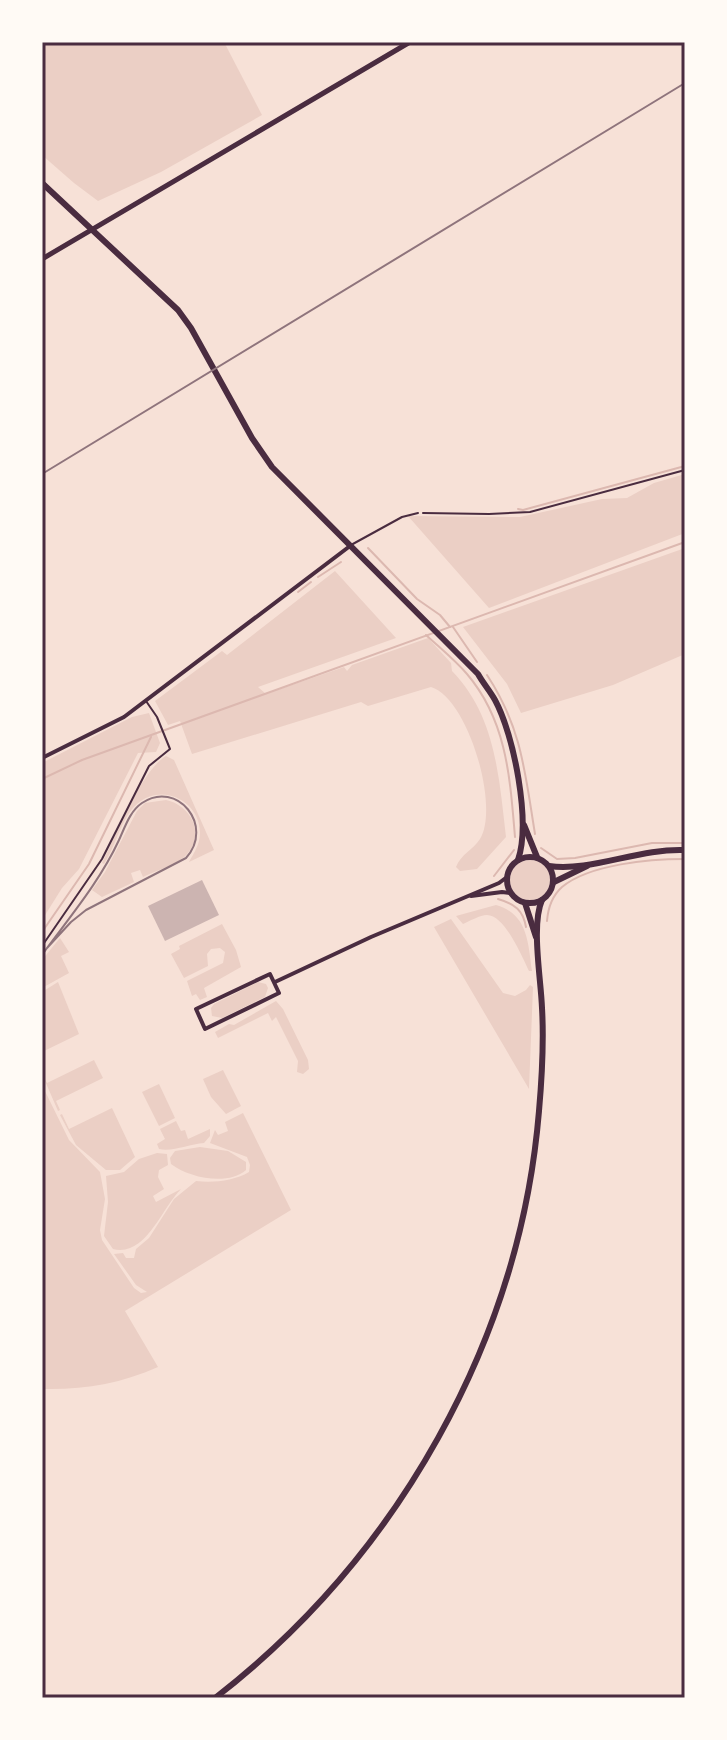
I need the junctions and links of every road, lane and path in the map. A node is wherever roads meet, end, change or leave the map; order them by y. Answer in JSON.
{"nodes":[{"id":1,"x":410,"y":42,"type":"edge"},
{"id":2,"x":42,"y":183,"type":"edge"},
{"id":3,"x":92,"y":228,"type":"junction"},
{"id":4,"x":42,"y":259,"type":"edge"},
{"id":5,"x":685,"y":470,"type":"edge"},
{"id":6,"x":418,"y":513,"type":"joint"},
{"id":7,"x":350,"y":546,"type":"junction"},
{"id":8,"x":145,"y":700,"type":"junction"},
{"id":9,"x":42,"y":758,"type":"edge"},
{"id":10,"x":523,"y":821,"type":"junction"},
{"id":11,"x":685,"y":850,"type":"edge"},
{"id":12,"x":537,"y":857,"type":"junction"},
{"id":13,"x":518,"y":860,"type":"junction"},
{"id":14,"x":594,"y":863,"type":"junction"},
{"id":15,"x":549,"y":866,"type":"junction"},
{"id":16,"x":507,"y":877,"type":"junction"},
{"id":17,"x":553,"y":883,"type":"junction"},
{"id":18,"x":511,"y":893,"type":"junction"},
{"id":19,"x":465,"y":897,"type":"junction"},
{"id":20,"x":542,"y":900,"type":"junction"},
{"id":21,"x":525,"y":903,"type":"junction"},
{"id":22,"x":538,"y":941,"type":"junction"},
{"id":23,"x":42,"y":946,"type":"edge"},
{"id":24,"x":275,"y":982,"type":"junction"},
{"id":25,"x":215,"y":1698,"type":"edge"}],
"edges":[{"from":1,"to":3,"type":"street"},
{"from":2,"to":3,"type":"main road"},
{"from":3,"to":4,"type":"street"},
{"from":3,"to":7,"type":"main road"},
{"from":5,"to":6,"type":"path"},
{"from":6,"to":7,"type":"lane"},
{"from":7,"to":8,"type":"street"},
{"from":7,"to":10,"type":"main road"},
{"from":8,"to":9,"type":"street"},
{"from":8,"to":23,"type":"lane"},
{"from":10,"to":12,"type":"main road"},
{"from":10,"to":13,"type":"main road"},
{"from":11,"to":14,"type":"main road"},
{"from":12,"to":13,"type":"main road"},
{"from":12,"to":15,"type":"main road"},
{"from":13,"to":16,"type":"main road"},
{"from":14,"to":15,"type":"main road"},
{"from":14,"to":17,"type":"main road"},
{"from":15,"to":17,"type":"main road"},
{"from":16,"to":18,"type":"main road"},
{"from":16,"to":19,"type":"street"},
{"from":17,"to":20,"type":"main road"},
{"from":18,"to":19,"type":"street"},
{"from":18,"to":21,"type":"main road"},
{"from":19,"to":24,"type":"street"},
{"from":20,"to":21,"type":"main road"},
{"from":20,"to":22,"type":"main road"},
{"from":21,"to":22,"type":"main road"},
{"from":22,"to":25,"type":"main road"},
{"from":24,"to":24,"type":"street"}]}
